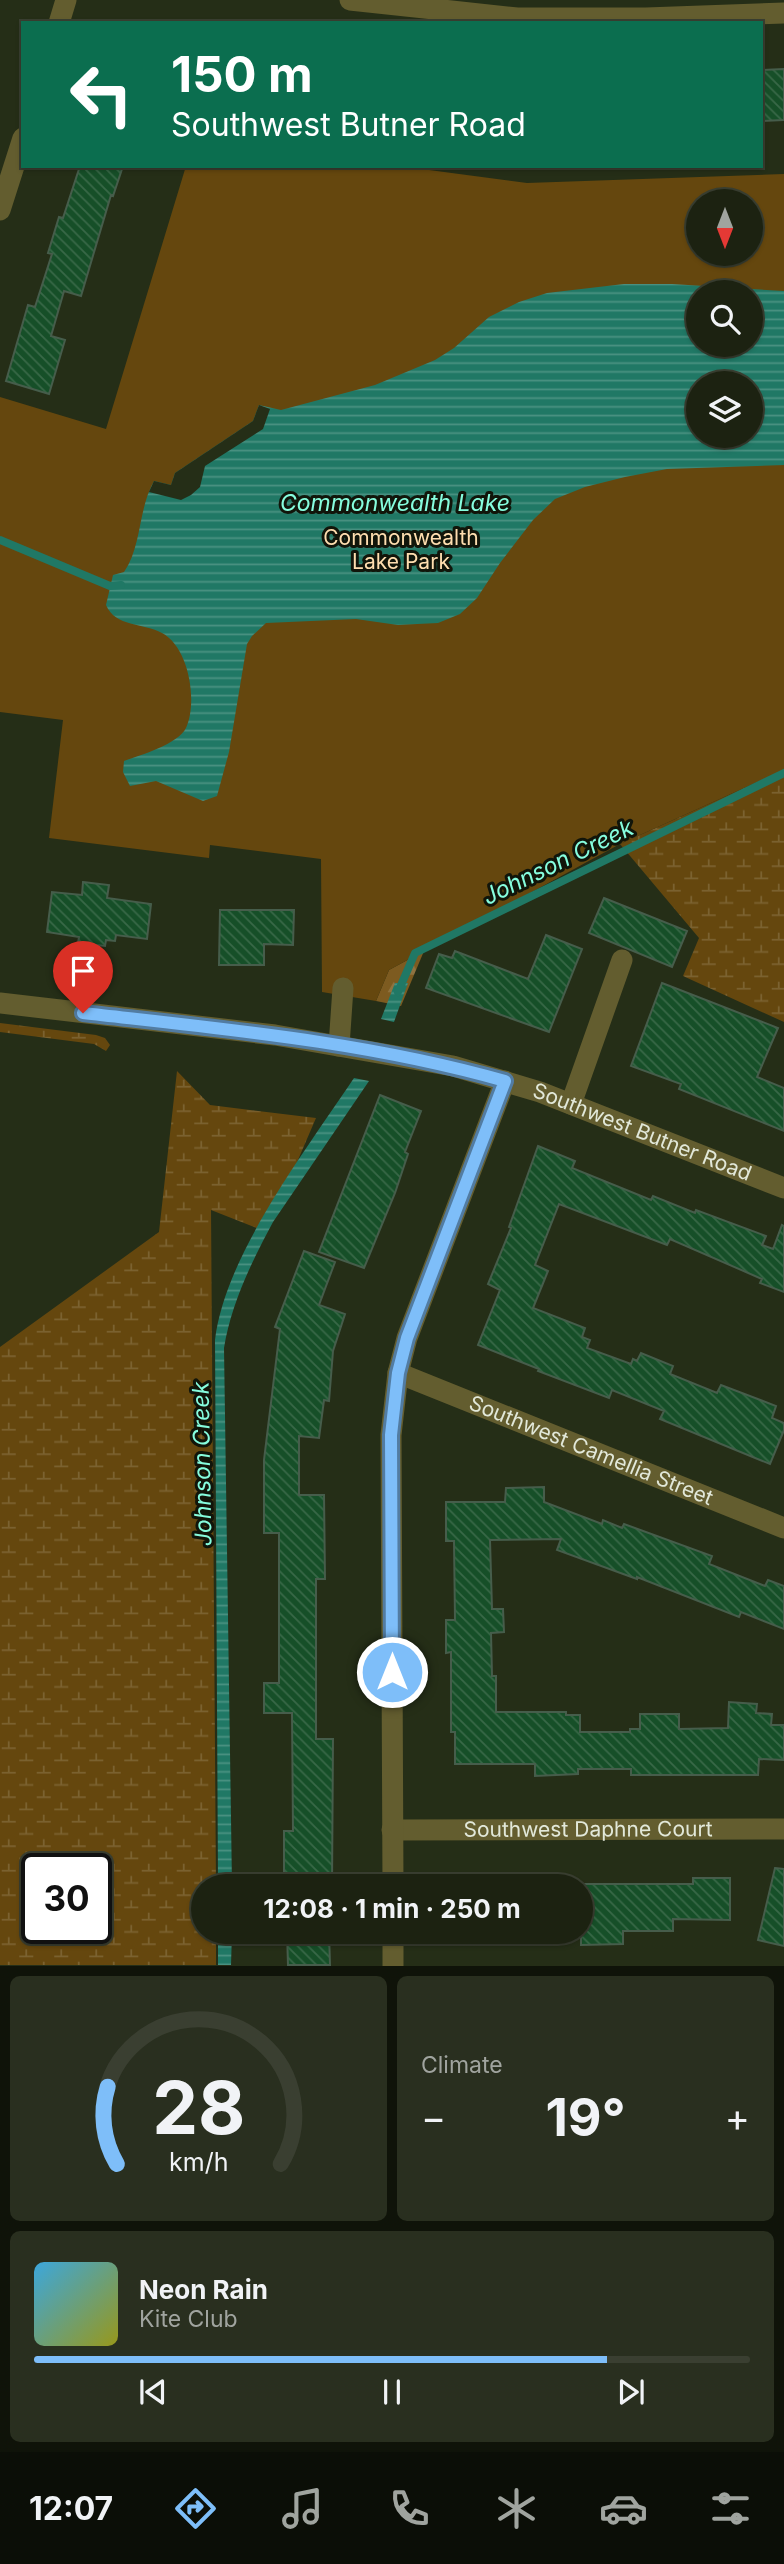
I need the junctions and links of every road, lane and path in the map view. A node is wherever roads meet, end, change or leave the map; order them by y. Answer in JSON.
{"nodes":[{"id":1,"x":66,"y":0,"type":"edge"},
{"id":2,"x":350,"y":0,"type":"edge"},
{"id":3,"x":784,"y":13,"type":"edge"},
{"id":4,"x":60,"y":21,"type":"edge"},
{"id":5,"x":21,"y":144,"type":"edge"},
{"id":6,"x":0,"y":210,"type":"edge"},
{"id":7,"x":622,"y":960,"type":"dead end"},
{"id":8,"x":343,"y":988,"type":"dead end"},
{"id":9,"x":0,"y":1003,"type":"edge"},
{"id":10,"x":339,"y":1046,"type":"junction"},
{"id":11,"x":505,"y":1081,"type":"junction"},
{"id":12,"x":571,"y":1104,"type":"junction"},
{"id":13,"x":784,"y":1188,"type":"edge"},
{"id":14,"x":398,"y":1373,"type":"junction"},
{"id":15,"x":784,"y":1528,"type":"edge"},
{"id":16,"x":784,"y":1829,"type":"edge"},
{"id":17,"x":392,"y":1830,"type":"junction"},
{"id":18,"x":393,"y":1874,"type":"edge"},
{"id":19,"x":393,"y":1944,"type":"edge"},
{"id":20,"x":393,"y":1965,"type":"edge"}],
"edges":[{"from":1,"to":4,"type":"street"},
{"from":2,"to":3,"type":"street"},
{"from":5,"to":6,"type":"street"},
{"from":7,"to":12,"type":"street"},
{"from":8,"to":10,"type":"street"},
{"from":9,"to":10,"type":"street","name":"Southwest Butner Road"},
{"from":10,"to":11,"type":"street","name":"Southwest Butner Road"},
{"from":11,"to":12,"type":"street","name":"Southwest Butner Road"},
{"from":11,"to":14,"type":"street"},
{"from":12,"to":13,"type":"street","name":"Southwest Butner Road"},
{"from":14,"to":15,"type":"street","name":"Southwest Camellia Street"},
{"from":14,"to":17,"type":"street"},
{"from":16,"to":17,"type":"street","name":"Southwest Daphne Court"},
{"from":17,"to":18,"type":"street"},
{"from":19,"to":20,"type":"street"}]}
